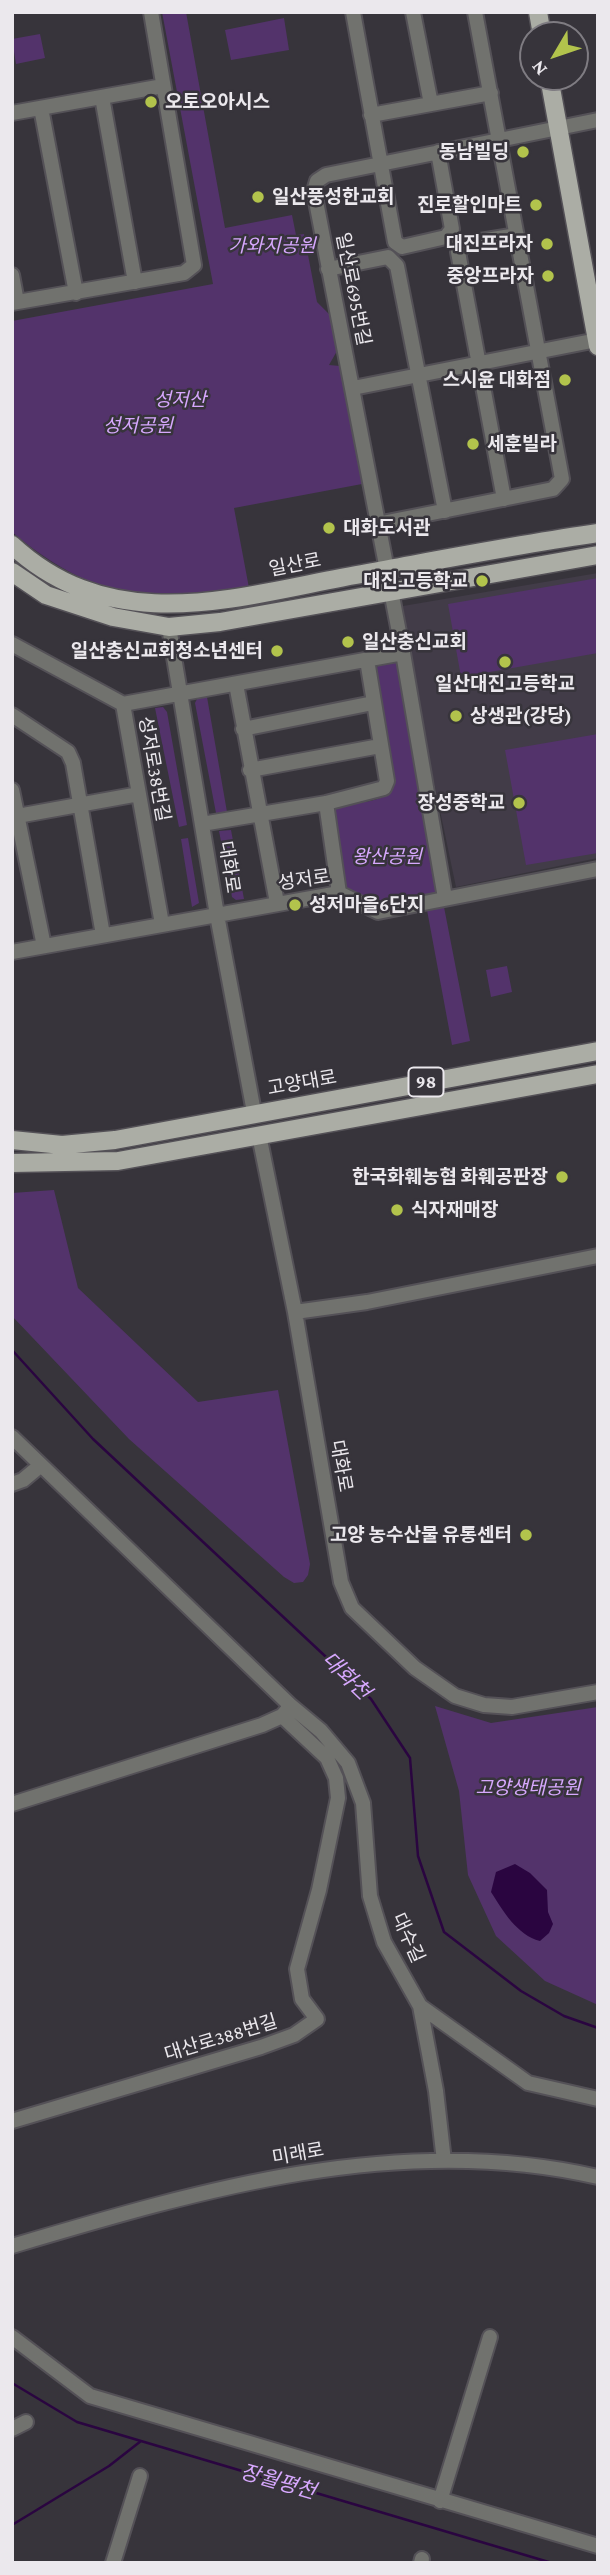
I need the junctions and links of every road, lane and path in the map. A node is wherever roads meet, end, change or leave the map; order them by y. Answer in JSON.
{"nodes":[{"id":1,"x":151,"y":12,"type":"edge"},
{"id":2,"x":353,"y":12,"type":"edge"},
{"id":3,"x":413,"y":12,"type":"edge"},
{"id":4,"x":475,"y":12,"type":"edge"},
{"id":5,"x":163,"y":86,"type":"junction"},
{"id":6,"x":551,"y":91,"type":"edge"},
{"id":7,"x":491,"y":93,"type":"junction"},
{"id":8,"x":102,"y":97,"type":"junction"},
{"id":9,"x":431,"y":104,"type":"junction"},
{"id":10,"x":41,"y":108,"type":"junction"},
{"id":11,"x":12,"y":113,"type":"edge"},
{"id":12,"x":371,"y":115,"type":"junction"},
{"id":13,"x":598,"y":120,"type":"edge"},
{"id":14,"x":557,"y":127,"type":"junction"},
{"id":15,"x":499,"y":141,"type":"junction"},
{"id":16,"x":438,"y":152,"type":"junction"},
{"id":17,"x":380,"y":166,"type":"junction"},
{"id":18,"x":517,"y":232,"type":"junction"},
{"id":19,"x":328,"y":269,"type":"junction"},
{"id":20,"x":12,"y":275,"type":"edge"},
{"id":21,"x":135,"y":282,"type":"junction"},
{"id":22,"x":76,"y":293,"type":"junction"},
{"id":23,"x":593,"y":294,"type":"edge"},
{"id":24,"x":15,"y":302,"type":"edge"},
{"id":25,"x":597,"y":343,"type":"edge"},
{"id":26,"x":539,"y":352,"type":"junction"},
{"id":27,"x":477,"y":364,"type":"junction"},
{"id":28,"x":418,"y":376,"type":"junction"},
{"id":29,"x":353,"y":388,"type":"junction"},
{"id":30,"x":504,"y":499,"type":"junction"},
{"id":31,"x":446,"y":511,"type":"junction"},
{"id":32,"x":377,"y":524,"type":"junction"},
{"id":33,"x":598,"y":533,"type":"edge"},
{"id":34,"x":12,"y":545,"type":"edge"},
{"id":35,"x":598,"y":555,"type":"edge"},
{"id":36,"x":387,"y":569,"type":"junction"},
{"id":37,"x":12,"y":572,"type":"edge"},
{"id":38,"x":391,"y":593,"type":"junction"},
{"id":39,"x":169,"y":628,"type":"junction"},
{"id":40,"x":12,"y":644,"type":"edge"},
{"id":41,"x":403,"y":653,"type":"junction"},
{"id":42,"x":366,"y":660,"type":"junction"},
{"id":43,"x":236,"y":684,"type":"junction"},
{"id":44,"x":178,"y":696,"type":"junction"},
{"id":45,"x":373,"y":703,"type":"junction"},
{"id":46,"x":123,"y":704,"type":"junction"},
{"id":47,"x":12,"y":715,"type":"edge"},
{"id":48,"x":243,"y":729,"type":"junction"},
{"id":49,"x":380,"y":746,"type":"junction"},
{"id":50,"x":250,"y":770,"type":"junction"},
{"id":51,"x":12,"y":790,"type":"edge"},
{"id":52,"x":139,"y":794,"type":"junction"},
{"id":53,"x":326,"y":803,"type":"junction"},
{"id":54,"x":79,"y":805,"type":"junction"},
{"id":55,"x":260,"y":814,"type":"junction"},
{"id":56,"x":15,"y":816,"type":"edge"},
{"id":57,"x":202,"y":824,"type":"junction"},
{"id":58,"x":598,"y":869,"type":"edge"},
{"id":59,"x":340,"y":893,"type":"junction"},
{"id":60,"x":445,"y":898,"type":"junction"},
{"id":61,"x":277,"y":903,"type":"junction"},
{"id":62,"x":217,"y":915,"type":"junction"},
{"id":63,"x":162,"y":924,"type":"junction"},
{"id":64,"x":103,"y":935,"type":"junction"},
{"id":65,"x":44,"y":946,"type":"junction"},
{"id":66,"x":12,"y":953,"type":"edge"},
{"id":67,"x":598,"y":1051,"type":"edge"},
{"id":68,"x":598,"y":1074,"type":"edge"},
{"id":69,"x":254,"y":1112,"type":"junction"},
{"id":70,"x":259,"y":1135,"type":"junction"},
{"id":71,"x":13,"y":1143,"type":"edge"},
{"id":72,"x":12,"y":1163,"type":"edge"},
{"id":73,"x":598,"y":1256,"type":"edge"},
{"id":74,"x":295,"y":1312,"type":"junction"},
{"id":75,"x":12,"y":1437,"type":"edge"},
{"id":76,"x":41,"y":1465,"type":"junction"},
{"id":77,"x":12,"y":1484,"type":"edge"},
{"id":78,"x":598,"y":1692,"type":"edge"},
{"id":79,"x":286,"y":1711,"type":"junction"},
{"id":80,"x":12,"y":1804,"type":"edge"},
{"id":81,"x":420,"y":2006,"type":"junction"},
{"id":82,"x":598,"y":2099,"type":"edge"},
{"id":83,"x":12,"y":2120,"type":"edge"},
{"id":84,"x":444,"y":2161,"type":"junction"},
{"id":85,"x":598,"y":2177,"type":"edge"},
{"id":86,"x":12,"y":2246,"type":"edge"},
{"id":87,"x":12,"y":2337,"type":"edge"},
{"id":88,"x":490,"y":2337,"type":"dead end"},
{"id":89,"x":26,"y":2422,"type":"dead end"},
{"id":90,"x":12,"y":2429,"type":"edge"},
{"id":91,"x":140,"y":2476,"type":"dead end"},
{"id":92,"x":440,"y":2501,"type":"junction"},
{"id":93,"x":598,"y":2546,"type":"edge"},
{"id":94,"x":113,"y":2563,"type":"edge"}],
"edges":[{"from":1,"to":5,"type":"street"},
{"from":2,"to":12,"type":"street"},
{"from":3,"to":9,"type":"street"},
{"from":4,"to":7,"type":"street"},
{"from":5,"to":8,"type":"street"},
{"from":5,"to":21,"type":"street"},
{"from":6,"to":14,"type":"main road"},
{"from":7,"to":9,"type":"street"},
{"from":7,"to":15,"type":"street"},
{"from":8,"to":10,"type":"street"},
{"from":8,"to":21,"type":"street"},
{"from":9,"to":12,"type":"street"},
{"from":10,"to":11,"type":"street"},
{"from":10,"to":22,"type":"street"},
{"from":12,"to":17,"type":"street"},
{"from":13,"to":14,"type":"street","name":"일산로695번길"},
{"from":14,"to":15,"type":"street","name":"일산로695번길"},
{"from":14,"to":23,"type":"main road"},
{"from":15,"to":16,"type":"street","name":"일산로695번길"},
{"from":15,"to":18,"type":"street"},
{"from":16,"to":17,"type":"street","name":"일산로695번길"},
{"from":16,"to":17,"type":"street"},
{"from":17,"to":19,"type":"street","name":"일산로695번길"},
{"from":18,"to":26,"type":"street"},
{"from":18,"to":27,"type":"street"},
{"from":19,"to":28,"type":"street"},
{"from":19,"to":29,"type":"street","name":"일산로695번길"},
{"from":20,"to":24,"type":"street"},
{"from":21,"to":22,"type":"street"},
{"from":22,"to":24,"type":"street"},
{"from":23,"to":25,"type":"main road"},
{"from":25,"to":26,"type":"street"},
{"from":26,"to":27,"type":"street"},
{"from":26,"to":30,"type":"street"},
{"from":27,"to":28,"type":"street"},
{"from":27,"to":30,"type":"street"},
{"from":28,"to":29,"type":"street"},
{"from":28,"to":31,"type":"street"},
{"from":29,"to":32,"type":"street","name":"일산로695번길"},
{"from":30,"to":31,"type":"street"},
{"from":31,"to":32,"type":"street"},
{"from":32,"to":36,"type":"street","name":"일산로695번길"},
{"from":33,"to":36,"type":"main road","name":"일산로"},
{"from":34,"to":36,"type":"main road","name":"일산로"},
{"from":35,"to":38,"type":"main road"},
{"from":36,"to":38,"type":"street","name":"일산로695번길"},
{"from":37,"to":39,"type":"main road"},
{"from":38,"to":39,"type":"main road"},
{"from":38,"to":41,"type":"street","name":"일산로695번길"},
{"from":39,"to":44,"type":"street","name":"대화로"},
{"from":40,"to":46,"type":"street","name":"성저로38번길"},
{"from":41,"to":42,"type":"street"},
{"from":41,"to":60,"type":"street","name":"일산로695번길"},
{"from":42,"to":43,"type":"street"},
{"from":42,"to":45,"type":"street"},
{"from":43,"to":44,"type":"street"},
{"from":43,"to":48,"type":"street"},
{"from":44,"to":46,"type":"street"},
{"from":44,"to":57,"type":"street","name":"대화로"},
{"from":45,"to":48,"type":"street"},
{"from":45,"to":49,"type":"street"},
{"from":46,"to":52,"type":"street","name":"성저로38번길"},
{"from":47,"to":54,"type":"street"},
{"from":48,"to":50,"type":"street"},
{"from":49,"to":50,"type":"street"},
{"from":49,"to":53,"type":"street"},
{"from":50,"to":55,"type":"street"},
{"from":51,"to":56,"type":"street"},
{"from":52,"to":54,"type":"street"},
{"from":52,"to":63,"type":"street","name":"성저로38번길"},
{"from":53,"to":55,"type":"street"},
{"from":53,"to":59,"type":"street"},
{"from":54,"to":56,"type":"street"},
{"from":54,"to":64,"type":"street"},
{"from":55,"to":57,"type":"street"},
{"from":55,"to":61,"type":"street"},
{"from":56,"to":65,"type":"street"},
{"from":57,"to":62,"type":"street","name":"대화로"},
{"from":58,"to":60,"type":"street","name":"성저로"},
{"from":59,"to":60,"type":"street","name":"성저로"},
{"from":59,"to":61,"type":"street","name":"성저로"},
{"from":61,"to":62,"type":"street","name":"성저로"},
{"from":62,"to":63,"type":"street","name":"성저로"},
{"from":62,"to":69,"type":"street","name":"대화로"},
{"from":63,"to":64,"type":"street","name":"성저로"},
{"from":64,"to":65,"type":"street","name":"성저로"},
{"from":65,"to":66,"type":"street","name":"성저로"},
{"from":67,"to":69,"type":"main road","name":"고양대로","number":"98"},
{"from":68,"to":70,"type":"main road","number":"98"},
{"from":69,"to":71,"type":"main road","name":"고양대로","number":"98"},
{"from":70,"to":72,"type":"main road","number":"98"},
{"from":70,"to":74,"type":"street","name":"대화로"},
{"from":73,"to":74,"type":"street"},
{"from":74,"to":78,"type":"street","name":"대화로"},
{"from":75,"to":76,"type":"street","name":"대수길"},
{"from":76,"to":77,"type":"street"},
{"from":76,"to":79,"type":"street","name":"대수길"},
{"from":79,"to":80,"type":"street"},
{"from":79,"to":81,"type":"street","name":"대수길"},
{"from":79,"to":83,"type":"street","name":"대산로388번길"},
{"from":81,"to":82,"type":"street","name":"대수길"},
{"from":81,"to":84,"type":"street"},
{"from":84,"to":85,"type":"street","name":"미래로"},
{"from":84,"to":86,"type":"street","name":"미래로"},
{"from":87,"to":92,"type":"street"},
{"from":88,"to":92,"type":"street"},
{"from":89,"to":90,"type":"street"},
{"from":91,"to":94,"type":"street"},
{"from":92,"to":93,"type":"street"}]}
